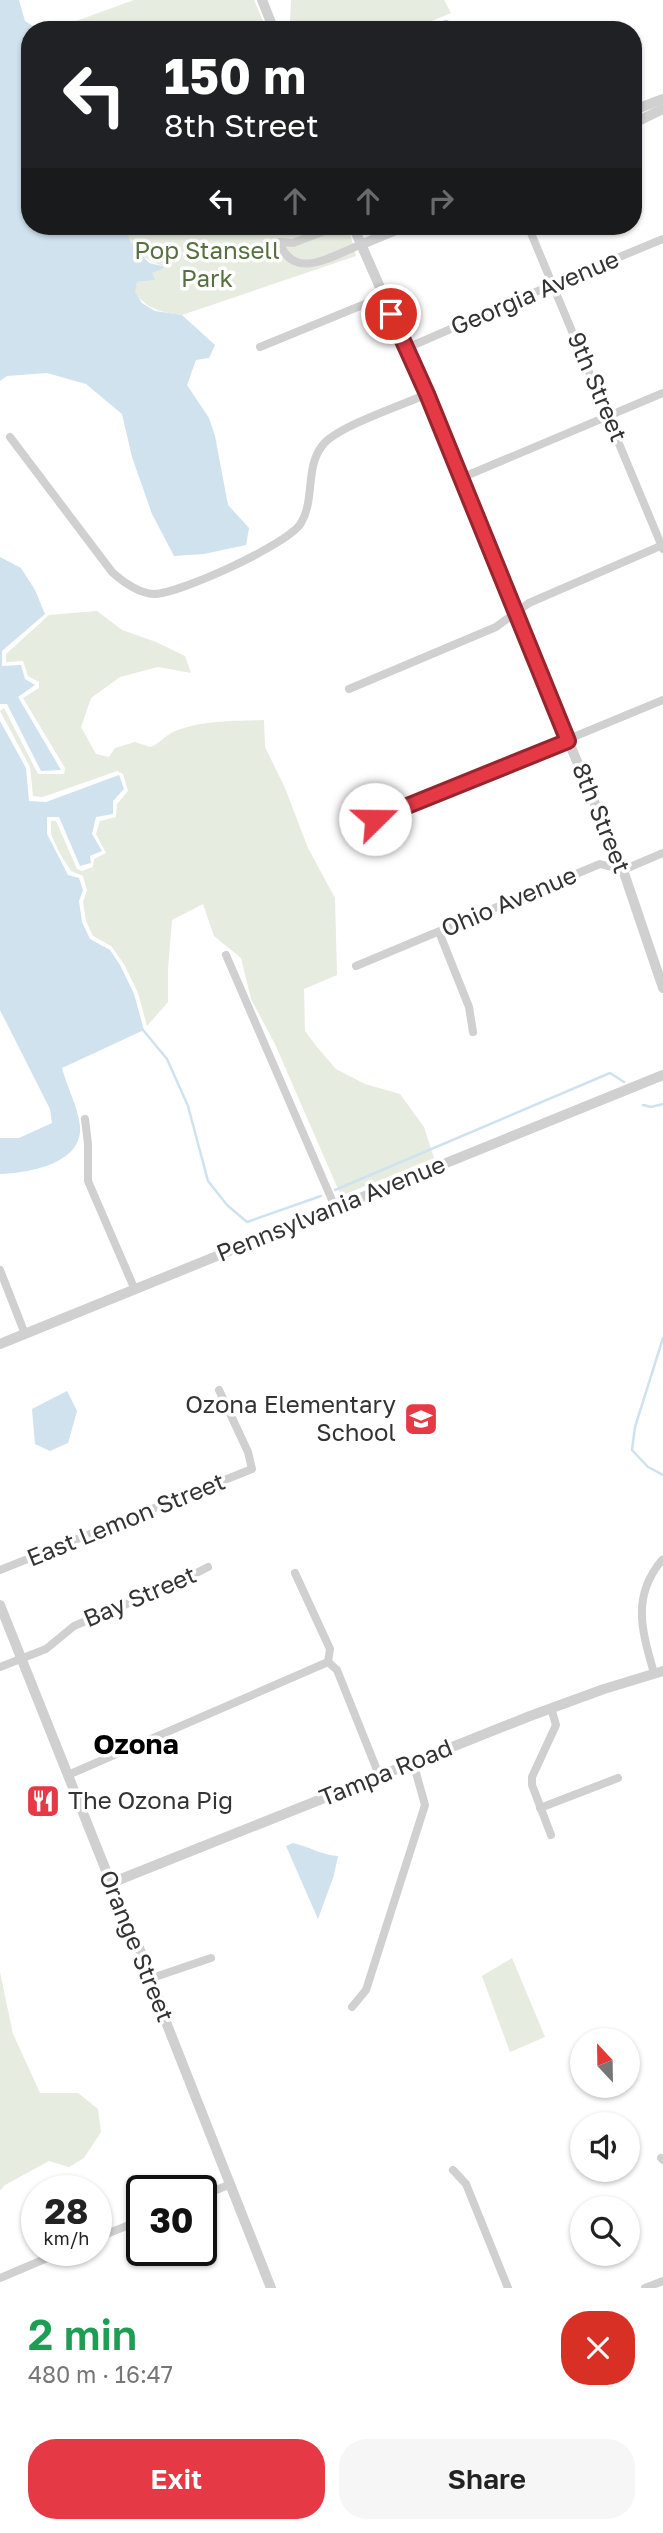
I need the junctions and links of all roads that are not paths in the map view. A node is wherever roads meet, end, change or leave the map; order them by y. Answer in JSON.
{"nodes":[{"id":1,"x":262,"y":0,"type":"edge"},
{"id":2,"x":270,"y":21,"type":"edge"},
{"id":3,"x":663,"y":99,"type":"edge"},
{"id":4,"x":642,"y":107,"type":"edge"},
{"id":5,"x":663,"y":108,"type":"edge"},
{"id":6,"x":642,"y":119,"type":"edge"},
{"id":7,"x":314,"y":235,"type":"edge"},
{"id":8,"x":356,"y":235,"type":"edge"},
{"id":9,"x":384,"y":235,"type":"edge"},
{"id":10,"x":532,"y":235,"type":"edge"},
{"id":11,"x":663,"y":239,"type":"edge"},
{"id":12,"x":360,"y":245,"type":"junction"},
{"id":13,"x":554,"y":284,"type":"junction"},
{"id":14,"x":382,"y":297,"type":"junction"},
{"id":15,"x":260,"y":347,"type":"dead end"},
{"id":16,"x":407,"y":348,"type":"junction"},
{"id":17,"x":663,"y":393,"type":"edge"},
{"id":18,"x":427,"y":394,"type":"junction"},
{"id":19,"x":609,"y":416,"type":"junction"},
{"id":20,"x":10,"y":437,"type":"dead end"},
{"id":21,"x":461,"y":478,"type":"junction"},
{"id":22,"x":663,"y":546,"type":"edge"},
{"id":23,"x":515,"y":615,"type":"junction"},
{"id":24,"x":349,"y":690,"type":"dead end"},
{"id":25,"x":663,"y":700,"type":"edge"},
{"id":26,"x":568,"y":741,"type":"junction"},
{"id":27,"x":375,"y":819,"type":"dead end"},
{"id":28,"x":663,"y":853,"type":"edge"},
{"id":29,"x":623,"y":870,"type":"junction"},
{"id":30,"x":439,"y":932,"type":"junction"},
{"id":31,"x":226,"y":956,"type":"dead end"},
{"id":32,"x":356,"y":966,"type":"dead end"},
{"id":33,"x":663,"y":988,"type":"edge"},
{"id":34,"x":473,"y":1032,"type":"dead end"},
{"id":35,"x":663,"y":1075,"type":"edge"},
{"id":36,"x":85,"y":1119,"type":"dead end"},
{"id":37,"x":335,"y":1207,"type":"junction"},
{"id":38,"x":0,"y":1270,"type":"edge"},
{"id":39,"x":135,"y":1290,"type":"junction"},
{"id":40,"x":25,"y":1334,"type":"junction"},
{"id":41,"x":0,"y":1344,"type":"edge"},
{"id":42,"x":219,"y":1390,"type":"dead end"},
{"id":43,"x":662,"y":1560,"type":"edge"},
{"id":44,"x":208,"y":1567,"type":"dead end"},
{"id":45,"x":0,"y":1570,"type":"edge"},
{"id":46,"x":295,"y":1573,"type":"dead end"},
{"id":47,"x":0,"y":1605,"type":"edge"},
{"id":48,"x":22,"y":1659,"type":"junction"},
{"id":49,"x":328,"y":1662,"type":"junction"},
{"id":50,"x":0,"y":1668,"type":"edge"},
{"id":51,"x":659,"y":1672,"type":"edge"},
{"id":52,"x":551,"y":1709,"type":"junction"},
{"id":53,"x":413,"y":1762,"type":"junction"},
{"id":54,"x":68,"y":1775,"type":"junction"},
{"id":55,"x":379,"y":1775,"type":"junction"},
{"id":56,"x":618,"y":1778,"type":"dead end"},
{"id":57,"x":540,"y":1808,"type":"junction"},
{"id":58,"x":551,"y":1835,"type":"dead end"},
{"id":59,"x":111,"y":1883,"type":"junction"},
{"id":60,"x":211,"y":1958,"type":"dead end"},
{"id":61,"x":152,"y":1978,"type":"junction"},
{"id":62,"x":352,"y":2007,"type":"dead end"},
{"id":63,"x":453,"y":2171,"type":"dead end"},
{"id":64,"x":231,"y":2184,"type":"junction"},
{"id":65,"x":217,"y":2190,"type":"edge"},
{"id":66,"x":28,"y":2266,"type":"edge"},
{"id":67,"x":0,"y":2278,"type":"edge"},
{"id":68,"x":663,"y":2281,"type":"edge"},
{"id":69,"x":271,"y":2288,"type":"edge"},
{"id":70,"x":508,"y":2288,"type":"edge"},
{"id":71,"x":645,"y":2288,"type":"edge"}],
"edges":[{"from":1,"to":2,"type":"street"},
{"from":3,"to":4,"type":"street"},
{"from":5,"to":6,"type":"street"},
{"from":7,"to":12,"type":"street"},
{"from":8,"to":12,"type":"street","name":"8th Street"},
{"from":9,"to":12,"type":"street"},
{"from":10,"to":13,"type":"street","name":"9th Street"},
{"from":11,"to":13,"type":"street","name":"Georgia Avenue"},
{"from":12,"to":14,"type":"street","name":"8th Street"},
{"from":13,"to":16,"type":"street","name":"Georgia Avenue"},
{"from":13,"to":19,"type":"street","name":"9th Street"},
{"from":14,"to":15,"type":"street"},
{"from":14,"to":16,"type":"street","name":"8th Street"},
{"from":16,"to":18,"type":"street","name":"8th Street"},
{"from":17,"to":19,"type":"street"},
{"from":18,"to":20,"type":"street"},
{"from":18,"to":21,"type":"street","name":"8th Street"},
{"from":19,"to":21,"type":"street"},
{"from":19,"to":22,"type":"street","name":"9th Street"},
{"from":21,"to":23,"type":"street","name":"8th Street"},
{"from":22,"to":23,"type":"street"},
{"from":23,"to":24,"type":"street"},
{"from":23,"to":26,"type":"street","name":"8th Street"},
{"from":25,"to":26,"type":"street"},
{"from":26,"to":27,"type":"street"},
{"from":26,"to":29,"type":"street","name":"8th Street"},
{"from":28,"to":29,"type":"street","name":"Ohio Avenue"},
{"from":29,"to":30,"type":"street","name":"Ohio Avenue"},
{"from":29,"to":33,"type":"street","name":"8th Street"},
{"from":30,"to":32,"type":"street","name":"Ohio Avenue"},
{"from":30,"to":34,"type":"street"},
{"from":31,"to":37,"type":"street"},
{"from":35,"to":37,"type":"street","name":"Pennsylvania Avenue"},
{"from":36,"to":39,"type":"street"},
{"from":37,"to":39,"type":"street","name":"Pennsylvania Avenue"},
{"from":38,"to":40,"type":"street"},
{"from":39,"to":40,"type":"street","name":"Pennsylvania Avenue"},
{"from":40,"to":41,"type":"street","name":"Pennsylvania Avenue"},
{"from":42,"to":45,"type":"street","name":"East Lemon Street"},
{"from":43,"to":51,"type":"street"},
{"from":44,"to":48,"type":"street","name":"Bay Street"},
{"from":46,"to":49,"type":"street"},
{"from":47,"to":48,"type":"street","name":"Orange Street"},
{"from":48,"to":50,"type":"street","name":"Bay Street"},
{"from":48,"to":54,"type":"street","name":"Orange Street"},
{"from":49,"to":54,"type":"street"},
{"from":49,"to":55,"type":"street"},
{"from":51,"to":52,"type":"street","name":"Tampa Road"},
{"from":52,"to":53,"type":"street","name":"Tampa Road"},
{"from":52,"to":57,"type":"street"},
{"from":53,"to":55,"type":"street","name":"Tampa Road"},
{"from":53,"to":62,"type":"street"},
{"from":54,"to":59,"type":"street","name":"Orange Street"},
{"from":55,"to":59,"type":"street","name":"Tampa Road"},
{"from":56,"to":57,"type":"street"},
{"from":57,"to":58,"type":"street"},
{"from":59,"to":61,"type":"street","name":"Orange Street"},
{"from":60,"to":61,"type":"street"},
{"from":61,"to":64,"type":"street","name":"Orange Street"},
{"from":63,"to":70,"type":"street"},
{"from":64,"to":65,"type":"street"},
{"from":64,"to":69,"type":"street","name":"Orange Street"},
{"from":66,"to":67,"type":"street"},
{"from":68,"to":71,"type":"street"}]}
